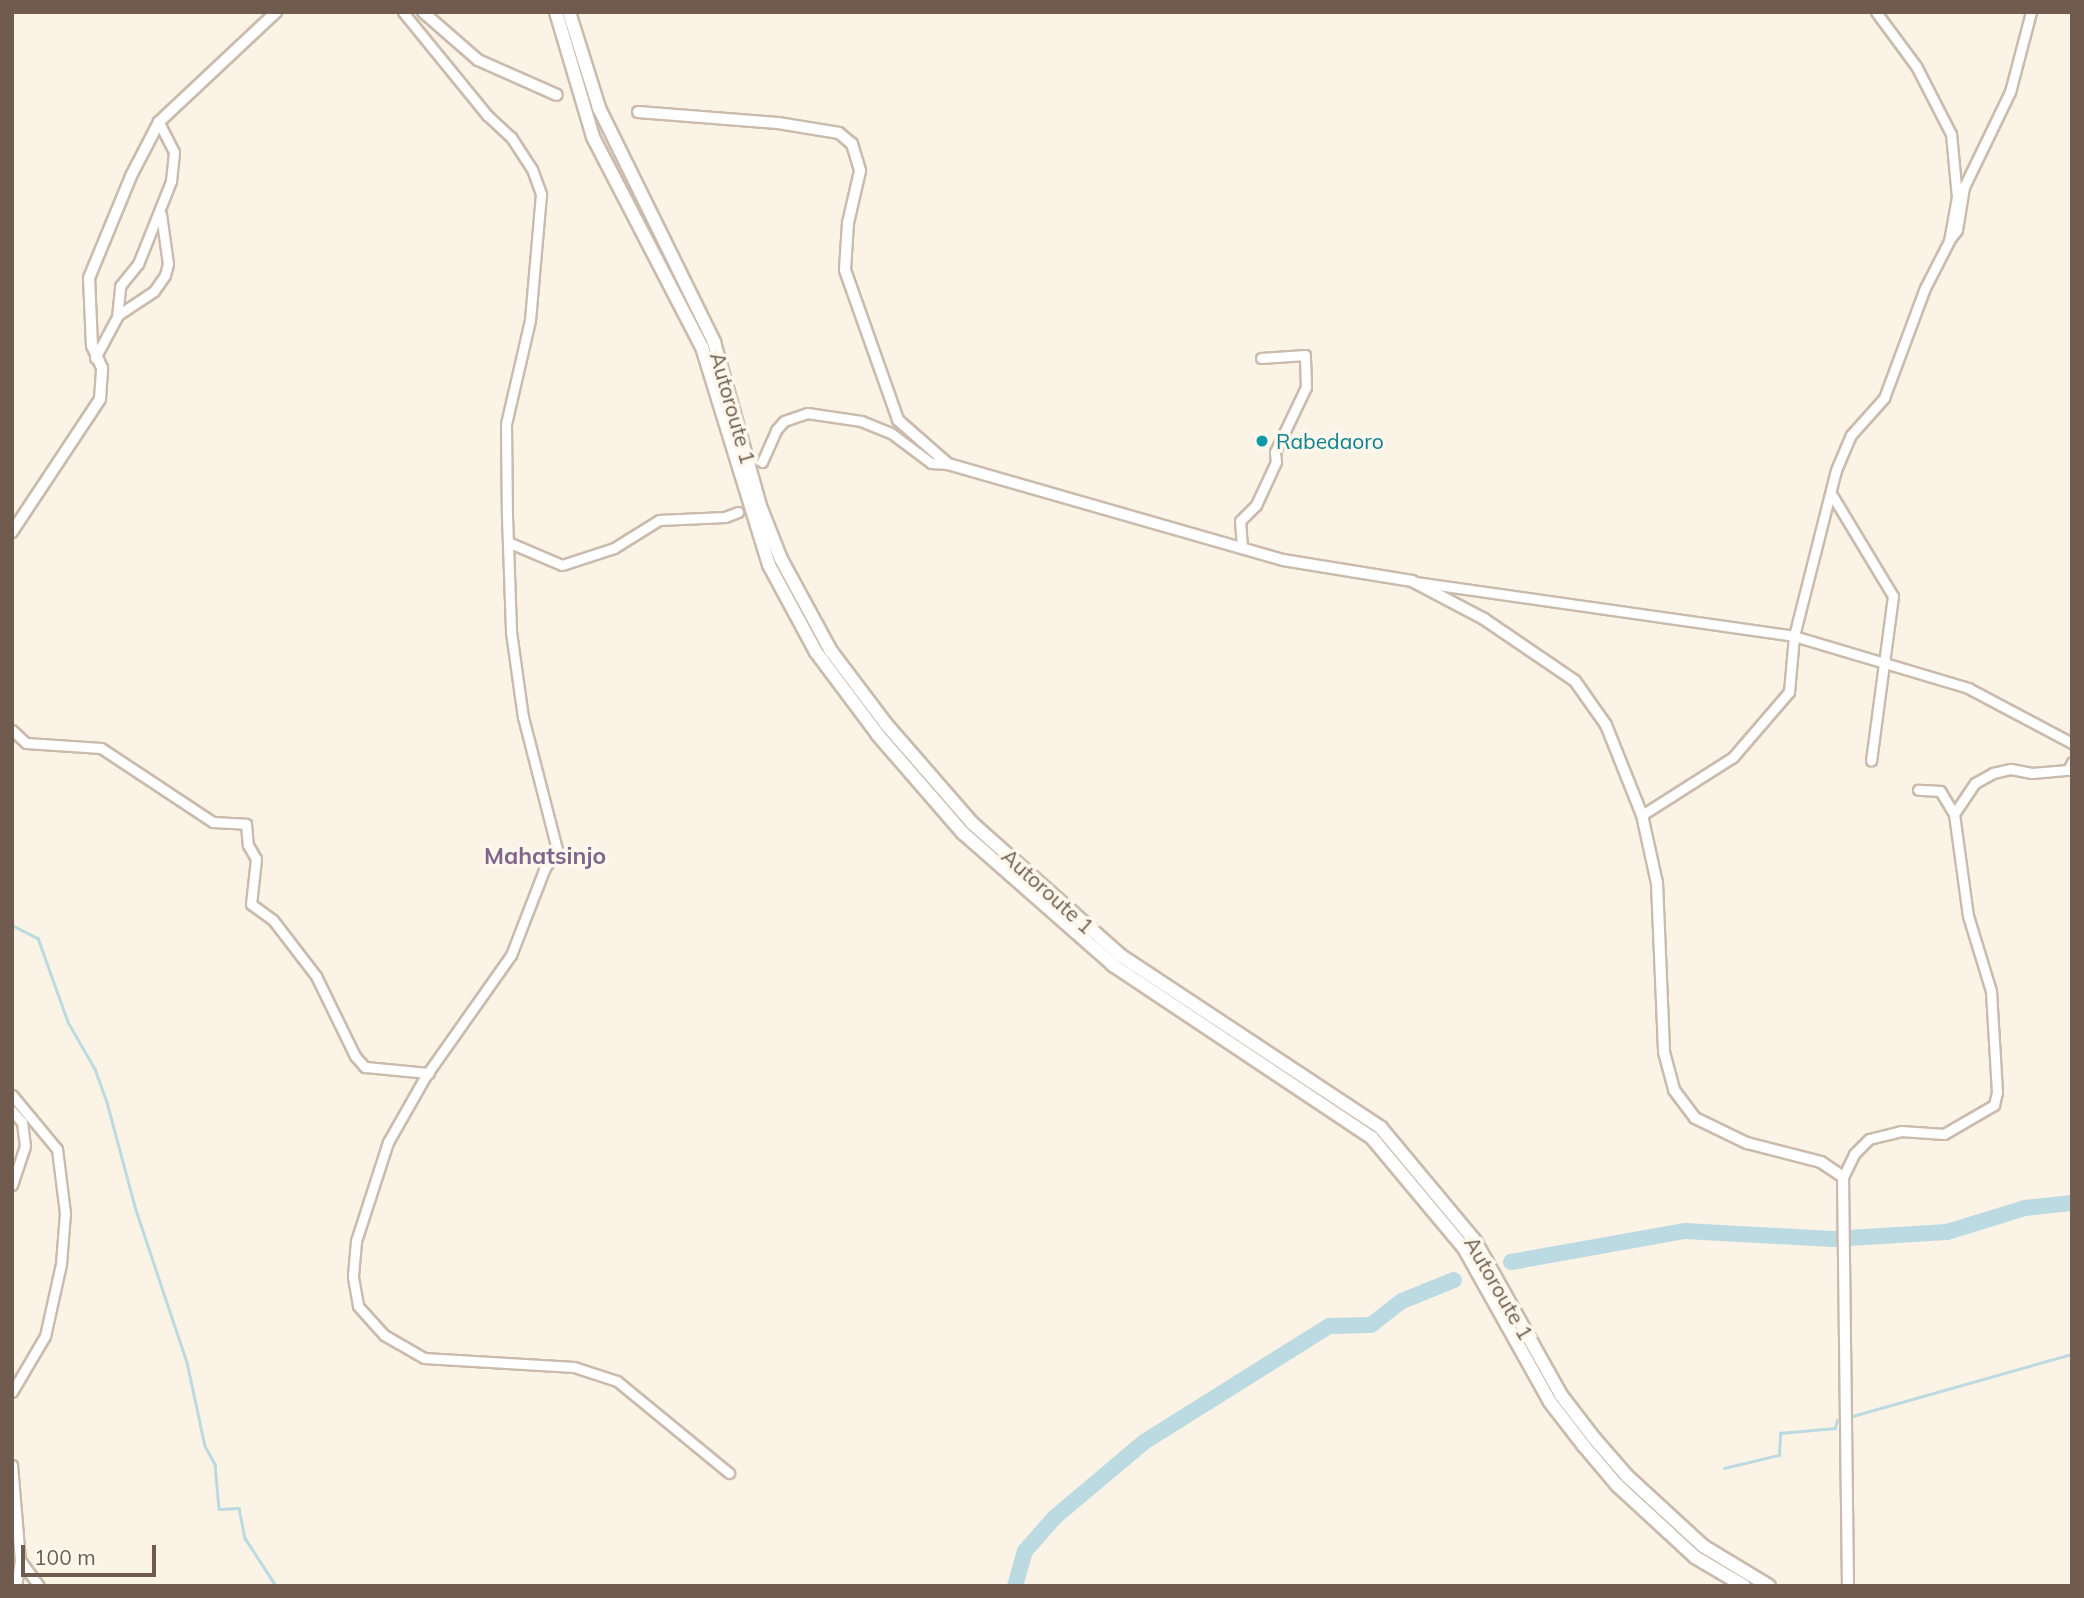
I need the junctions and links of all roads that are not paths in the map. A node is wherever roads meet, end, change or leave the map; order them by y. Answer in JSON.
{"nodes":[{"id":1,"x":276,"y":12,"type":"edge"},
{"id":2,"x":402,"y":12,"type":"edge"},
{"id":3,"x":424,"y":12,"type":"edge"},
{"id":4,"x":556,"y":12,"type":"edge"},
{"id":5,"x":569,"y":12,"type":"edge"},
{"id":6,"x":1876,"y":12,"type":"edge"},
{"id":7,"x":2031,"y":12,"type":"edge"},
{"id":8,"x":557,"y":95,"type":"dead end"},
{"id":9,"x":638,"y":112,"type":"dead end"},
{"id":10,"x":159,"y":122,"type":"junction"},
{"id":11,"x":160,"y":208,"type":"junction"},
{"id":12,"x":1949,"y":241,"type":"junction"},
{"id":13,"x":117,"y":317,"type":"junction"},
{"id":14,"x":95,"y":358,"type":"junction"},
{"id":15,"x":1261,"y":358,"type":"dead end"},
{"id":16,"x":762,"y":462,"type":"dead end"},
{"id":17,"x":948,"y":464,"type":"junction"},
{"id":18,"x":1832,"y":495,"type":"junction"},
{"id":19,"x":738,"y":512,"type":"dead end"},
{"id":20,"x":12,"y":532,"type":"edge"},
{"id":21,"x":510,"y":543,"type":"junction"},
{"id":22,"x":1241,"y":548,"type":"junction"},
{"id":23,"x":1412,"y":581,"type":"junction"},
{"id":24,"x":1794,"y":636,"type":"junction"},
{"id":25,"x":1881,"y":662,"type":"junction"},
{"id":26,"x":12,"y":730,"type":"edge"},
{"id":27,"x":2072,"y":743,"type":"edge"},
{"id":28,"x":1871,"y":761,"type":"dead end"},
{"id":29,"x":2072,"y":762,"type":"edge"},
{"id":30,"x":1918,"y":790,"type":"dead end"},
{"id":31,"x":1642,"y":814,"type":"junction"},
{"id":32,"x":1954,"y":814,"type":"junction"},
{"id":33,"x":429,"y":1073,"type":"junction"},
{"id":34,"x":12,"y":1094,"type":"edge"},
{"id":35,"x":12,"y":1111,"type":"edge"},
{"id":36,"x":1843,"y":1177,"type":"junction"},
{"id":37,"x":12,"y":1185,"type":"edge"},
{"id":38,"x":12,"y":1391,"type":"edge"},
{"id":39,"x":12,"y":1465,"type":"edge"},
{"id":40,"x":729,"y":1473,"type":"dead end"},
{"id":41,"x":20,"y":1560,"type":"junction"},
{"id":42,"x":16,"y":1586,"type":"edge"},
{"id":43,"x":39,"y":1586,"type":"edge"},
{"id":44,"x":1744,"y":1586,"type":"edge"},
{"id":45,"x":1769,"y":1586,"type":"edge"},
{"id":46,"x":1847,"y":1586,"type":"edge"}],
"edges":[{"from":1,"to":10,"type":"street"},
{"from":2,"to":21,"type":"street"},
{"from":3,"to":8,"type":"street"},
{"from":4,"to":44,"type":"main road","name":"Autoroute 1"},
{"from":5,"to":45,"type":"main road","name":"Autoroute 1"},
{"from":6,"to":12,"type":"street"},
{"from":7,"to":12,"type":"street"},
{"from":9,"to":17,"type":"street"},
{"from":10,"to":11,"type":"street"},
{"from":10,"to":14,"type":"street"},
{"from":11,"to":13,"type":"street"},
{"from":11,"to":13,"type":"street"},
{"from":12,"to":18,"type":"street"},
{"from":13,"to":14,"type":"street"},
{"from":14,"to":20,"type":"street"},
{"from":15,"to":22,"type":"street"},
{"from":16,"to":17,"type":"street"},
{"from":17,"to":22,"type":"street"},
{"from":18,"to":24,"type":"street"},
{"from":18,"to":25,"type":"street"},
{"from":19,"to":21,"type":"street"},
{"from":21,"to":33,"type":"street"},
{"from":22,"to":23,"type":"street"},
{"from":23,"to":24,"type":"street"},
{"from":23,"to":31,"type":"street"},
{"from":24,"to":25,"type":"street"},
{"from":24,"to":31,"type":"street"},
{"from":25,"to":27,"type":"street"},
{"from":25,"to":28,"type":"street"},
{"from":26,"to":33,"type":"street"},
{"from":29,"to":32,"type":"street"},
{"from":30,"to":32,"type":"street"},
{"from":31,"to":36,"type":"street"},
{"from":32,"to":36,"type":"street"},
{"from":33,"to":40,"type":"street"},
{"from":34,"to":38,"type":"street"},
{"from":35,"to":37,"type":"street"},
{"from":36,"to":46,"type":"street"},
{"from":39,"to":41,"type":"street"},
{"from":41,"to":42,"type":"street"},
{"from":41,"to":43,"type":"street"}]}
